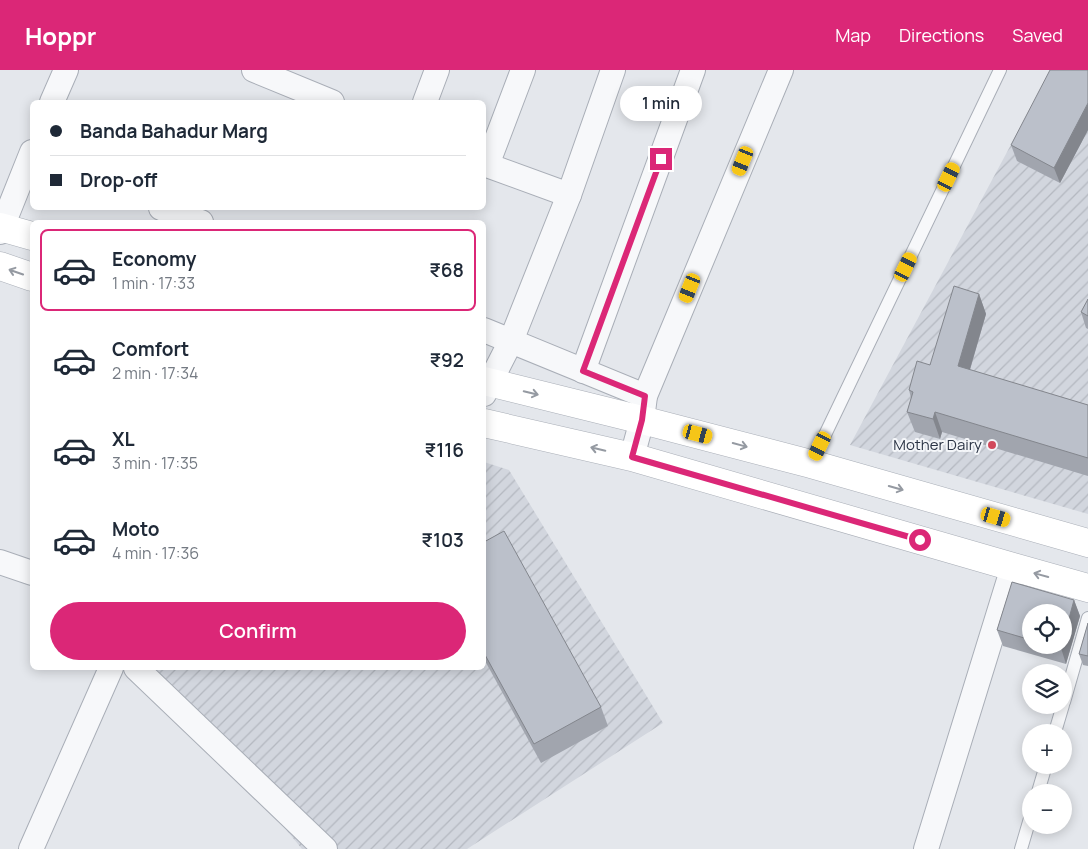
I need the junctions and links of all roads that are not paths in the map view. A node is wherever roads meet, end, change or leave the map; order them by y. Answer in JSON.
{"nodes":[{"id":1,"x":66,"y":70,"type":"edge"},
{"id":2,"x":254,"y":70,"type":"edge"},
{"id":3,"x":437,"y":70,"type":"edge"},
{"id":4,"x":523,"y":70,"type":"edge"},
{"id":5,"x":613,"y":70,"type":"edge"},
{"id":6,"x":694,"y":70,"type":"edge"},
{"id":7,"x":781,"y":70,"type":"edge"},
{"id":8,"x":1000,"y":70,"type":"edge"},
{"id":9,"x":53,"y":100,"type":"edge"},
{"id":10,"x":327,"y":100,"type":"edge"},
{"id":11,"x":426,"y":100,"type":"edge"},
{"id":12,"x":30,"y":161,"type":"edge"},
{"id":13,"x":486,"y":165,"type":"edge"},
{"id":14,"x":569,"y":194,"type":"junction"},
{"id":15,"x":167,"y":210,"type":"edge"},
{"id":16,"x":195,"y":220,"type":"edge"},
{"id":17,"x":1,"y":229,"type":"edge"},
{"id":18,"x":30,"y":236,"type":"edge"},
{"id":19,"x":0,"y":266,"type":"edge"},
{"id":20,"x":30,"y":276,"type":"edge"},
{"id":21,"x":486,"y":331,"type":"edge"},
{"id":22,"x":511,"y":341,"type":"junction"},
{"id":23,"x":583,"y":371,"type":"junction"},
{"id":24,"x":486,"y":384,"type":"edge"},
{"id":25,"x":486,"y":386,"type":"edge"},
{"id":26,"x":644,"y":408,"type":"junction"},
{"id":27,"x":486,"y":424,"type":"edge"},
{"id":28,"x":632,"y":457,"type":"junction"},
{"id":29,"x":811,"y":464,"type":"junction"},
{"id":30,"x":1088,"y":543,"type":"edge"},
{"id":31,"x":0,"y":562,"type":"edge"},
{"id":32,"x":1013,"y":567,"type":"junction"},
{"id":33,"x":30,"y":572,"type":"edge"},
{"id":34,"x":1088,"y":588,"type":"edge"},
{"id":35,"x":1088,"y":618,"type":"edge"},
{"id":36,"x":110,"y":670,"type":"edge"},
{"id":37,"x":138,"y":670,"type":"edge"},
{"id":38,"x":1072,"y":673,"type":"edge"},
{"id":39,"x":1025,"y":834,"type":"edge"},
{"id":40,"x":31,"y":849,"type":"edge"},
{"id":41,"x":325,"y":849,"type":"edge"},
{"id":42,"x":926,"y":849,"type":"edge"},
{"id":43,"x":1021,"y":849,"type":"edge"}],
"edges":[{"from":1,"to":9,"type":"street"},
{"from":2,"to":10,"type":"street"},
{"from":3,"to":11,"type":"street"},
{"from":4,"to":13,"type":"street"},
{"from":5,"to":14,"type":"street"},
{"from":6,"to":23,"type":"street"},
{"from":7,"to":26,"type":"street"},
{"from":8,"to":29,"type":"lane"},
{"from":12,"to":17,"type":"street"},
{"from":13,"to":14,"type":"street"},
{"from":14,"to":22,"type":"street"},
{"from":15,"to":16,"type":"street"},
{"from":17,"to":18,"type":"street"},
{"from":20,"to":19,"type":"street","one_way":true},
{"from":21,"to":22,"type":"street"},
{"from":22,"to":23,"type":"street"},
{"from":22,"to":24,"type":"street"},
{"from":23,"to":26,"type":"street"},
{"from":25,"to":26,"type":"street","one_way":true},
{"from":26,"to":28,"type":"street"},
{"from":26,"to":29,"type":"street","one_way":true},
{"from":28,"to":27,"type":"street","one_way":true},
{"from":28,"to":32,"type":"street"},
{"from":29,"to":30,"type":"street","one_way":true},
{"from":31,"to":33,"type":"street"},
{"from":34,"to":32,"type":"street","one_way":true},
{"from":32,"to":42,"type":"street"},
{"from":35,"to":38,"type":"lane"},
{"from":36,"to":40,"type":"street"},
{"from":37,"to":41,"type":"street"},
{"from":39,"to":43,"type":"lane"}]}
